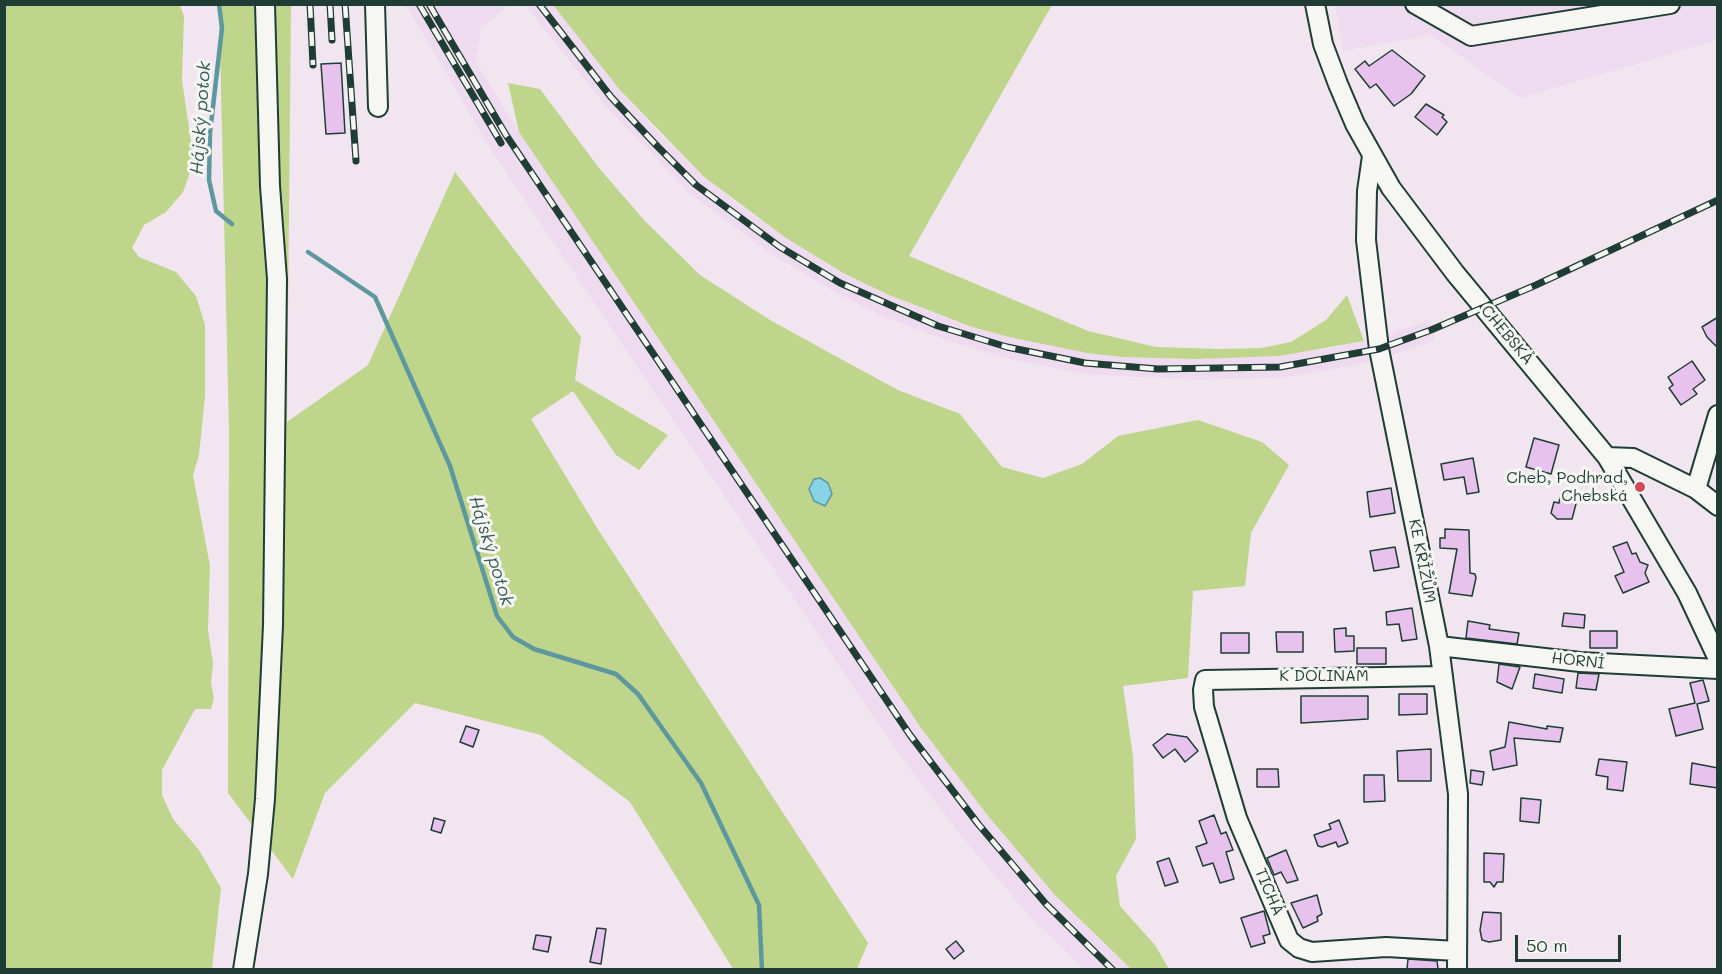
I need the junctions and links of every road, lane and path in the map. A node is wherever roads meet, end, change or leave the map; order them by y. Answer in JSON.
{"nodes":[{"id":1,"x":265,"y":4,"type":"edge"},
{"id":2,"x":375,"y":4,"type":"edge"},
{"id":3,"x":1315,"y":4,"type":"edge"},
{"id":4,"x":1415,"y":4,"type":"edge"},
{"id":5,"x":1670,"y":4,"type":"edge"},
{"id":6,"x":378,"y":107,"type":"dead end"},
{"id":7,"x":1372,"y":156,"type":"junction"},
{"id":8,"x":1718,"y":415,"type":"edge"},
{"id":9,"x":1608,"y":457,"type":"junction"},
{"id":10,"x":1696,"y":489,"type":"junction"},
{"id":11,"x":1718,"y":506,"type":"edge"},
{"id":12,"x":1439,"y":646,"type":"junction"},
{"id":13,"x":1718,"y":659,"type":"edge"},
{"id":14,"x":1718,"y":669,"type":"edge"},
{"id":15,"x":1443,"y":675,"type":"junction"},
{"id":16,"x":1205,"y":680,"type":"joint"},
{"id":17,"x":1457,"y":951,"type":"junction"},
{"id":18,"x":243,"y":969,"type":"edge"},
{"id":19,"x":1457,"y":969,"type":"edge"}],
"edges":[{"from":1,"to":18,"type":"street"},
{"from":2,"to":6,"type":"street"},
{"from":3,"to":7,"type":"street","name":"CHEBSKÁ"},
{"from":4,"to":5,"type":"street"},
{"from":7,"to":9,"type":"street","name":"CHEBSKÁ"},
{"from":7,"to":12,"type":"street","name":"KE KŘÍŽŮM"},
{"from":8,"to":10,"type":"street"},
{"from":9,"to":10,"type":"street"},
{"from":9,"to":13,"type":"street","name":"CHEBSKÁ"},
{"from":10,"to":11,"type":"street"},
{"from":12,"to":14,"type":"street","name":"HORNÍ"},
{"from":12,"to":15,"type":"street","name":"KE KŘÍŽŮM"},
{"from":15,"to":16,"type":"street","name":"K DOLINÁM"},
{"from":15,"to":17,"type":"street","name":"KE KŘÍŽŮM"},
{"from":16,"to":17,"type":"street","name":"TICHÁ"},
{"from":17,"to":19,"type":"street","name":"KE KŘÍŽŮM"}]}
